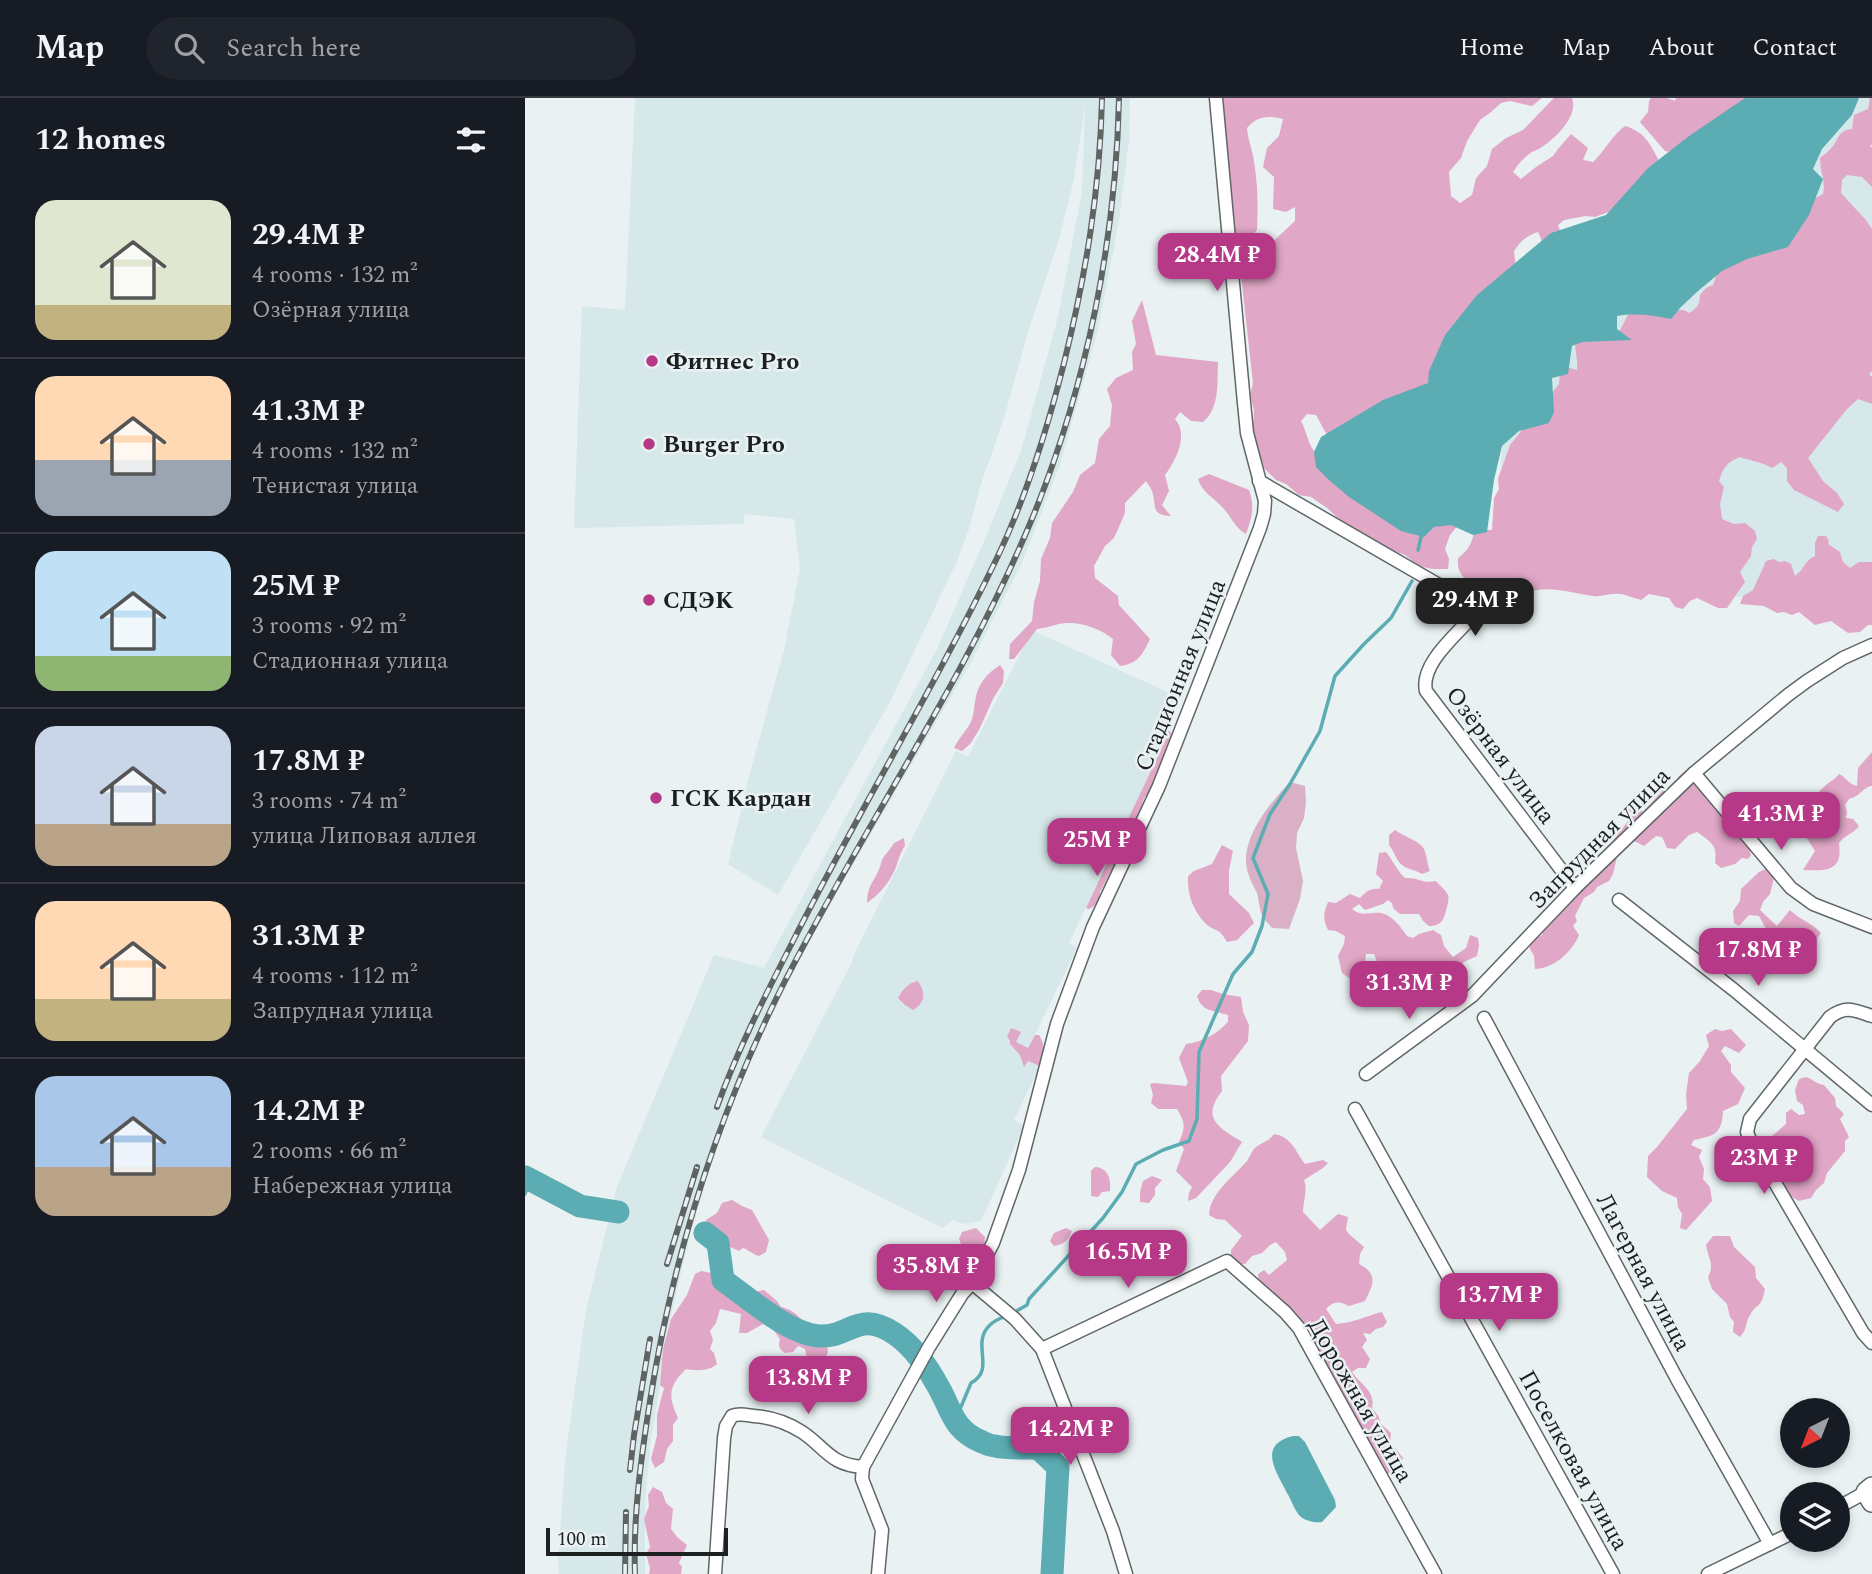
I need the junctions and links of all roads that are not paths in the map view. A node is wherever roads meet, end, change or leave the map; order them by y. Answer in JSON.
{"nodes":[{"id":1,"x":1216,"y":98,"type":"edge"},
{"id":2,"x":1259,"y":481,"type":"junction"},
{"id":3,"x":1872,"y":645,"type":"edge"},
{"id":4,"x":1694,"y":773,"type":"junction"},
{"id":5,"x":1575,"y":888,"type":"junction"},
{"id":6,"x":1619,"y":900,"type":"dead end"},
{"id":7,"x":1872,"y":927,"type":"edge"},
{"id":8,"x":1872,"y":1016,"type":"edge"},
{"id":9,"x":1484,"y":1018,"type":"dead end"},
{"id":10,"x":1805,"y":1049,"type":"junction"},
{"id":11,"x":1366,"y":1074,"type":"dead end"},
{"id":12,"x":1872,"y":1105,"type":"edge"},
{"id":13,"x":1355,"y":1109,"type":"dead end"},
{"id":14,"x":972,"y":1283,"type":"junction"},
{"id":15,"x":1872,"y":1343,"type":"edge"},
{"id":16,"x":1042,"y":1349,"type":"junction"},
{"id":17,"x":863,"y":1468,"type":"junction"},
{"id":18,"x":1870,"y":1494,"type":"edge"},
{"id":19,"x":1850,"y":1502,"type":"edge"},
{"id":20,"x":1780,"y":1539,"type":"edge"},
{"id":21,"x":1770,"y":1544,"type":"junction"},
{"id":22,"x":715,"y":1574,"type":"edge"},
{"id":23,"x":878,"y":1574,"type":"edge"},
{"id":24,"x":1126,"y":1574,"type":"edge"},
{"id":25,"x":1435,"y":1574,"type":"edge"},
{"id":26,"x":1613,"y":1574,"type":"edge"},
{"id":27,"x":1708,"y":1574,"type":"edge"}],
"edges":[{"from":1,"to":2,"type":"street","name":"Стадионная улица"},
{"from":2,"to":5,"type":"street","name":"Озёрная улица"},
{"from":2,"to":14,"type":"street","name":"Стадионная улица"},
{"from":3,"to":4,"type":"street","name":"Запрудная улица"},
{"from":4,"to":5,"type":"street","name":"Запрудная улица"},
{"from":4,"to":7,"type":"street"},
{"from":5,"to":11,"type":"street","name":"Запрудная улица"},
{"from":6,"to":10,"type":"street"},
{"from":8,"to":10,"type":"street"},
{"from":9,"to":21,"type":"street","name":"Лагерная улица"},
{"from":10,"to":12,"type":"street"},
{"from":10,"to":15,"type":"street"},
{"from":13,"to":26,"type":"street","name":"Поселковая улица"},
{"from":14,"to":16,"type":"street"},
{"from":14,"to":17,"type":"street","name":"Стадионная улица"},
{"from":16,"to":24,"type":"street"},
{"from":16,"to":25,"type":"street","name":"Дорожная улица"},
{"from":17,"to":22,"type":"street"},
{"from":17,"to":23,"type":"street"},
{"from":18,"to":19,"type":"street"},
{"from":20,"to":21,"type":"street"},
{"from":21,"to":27,"type":"street"}]}
